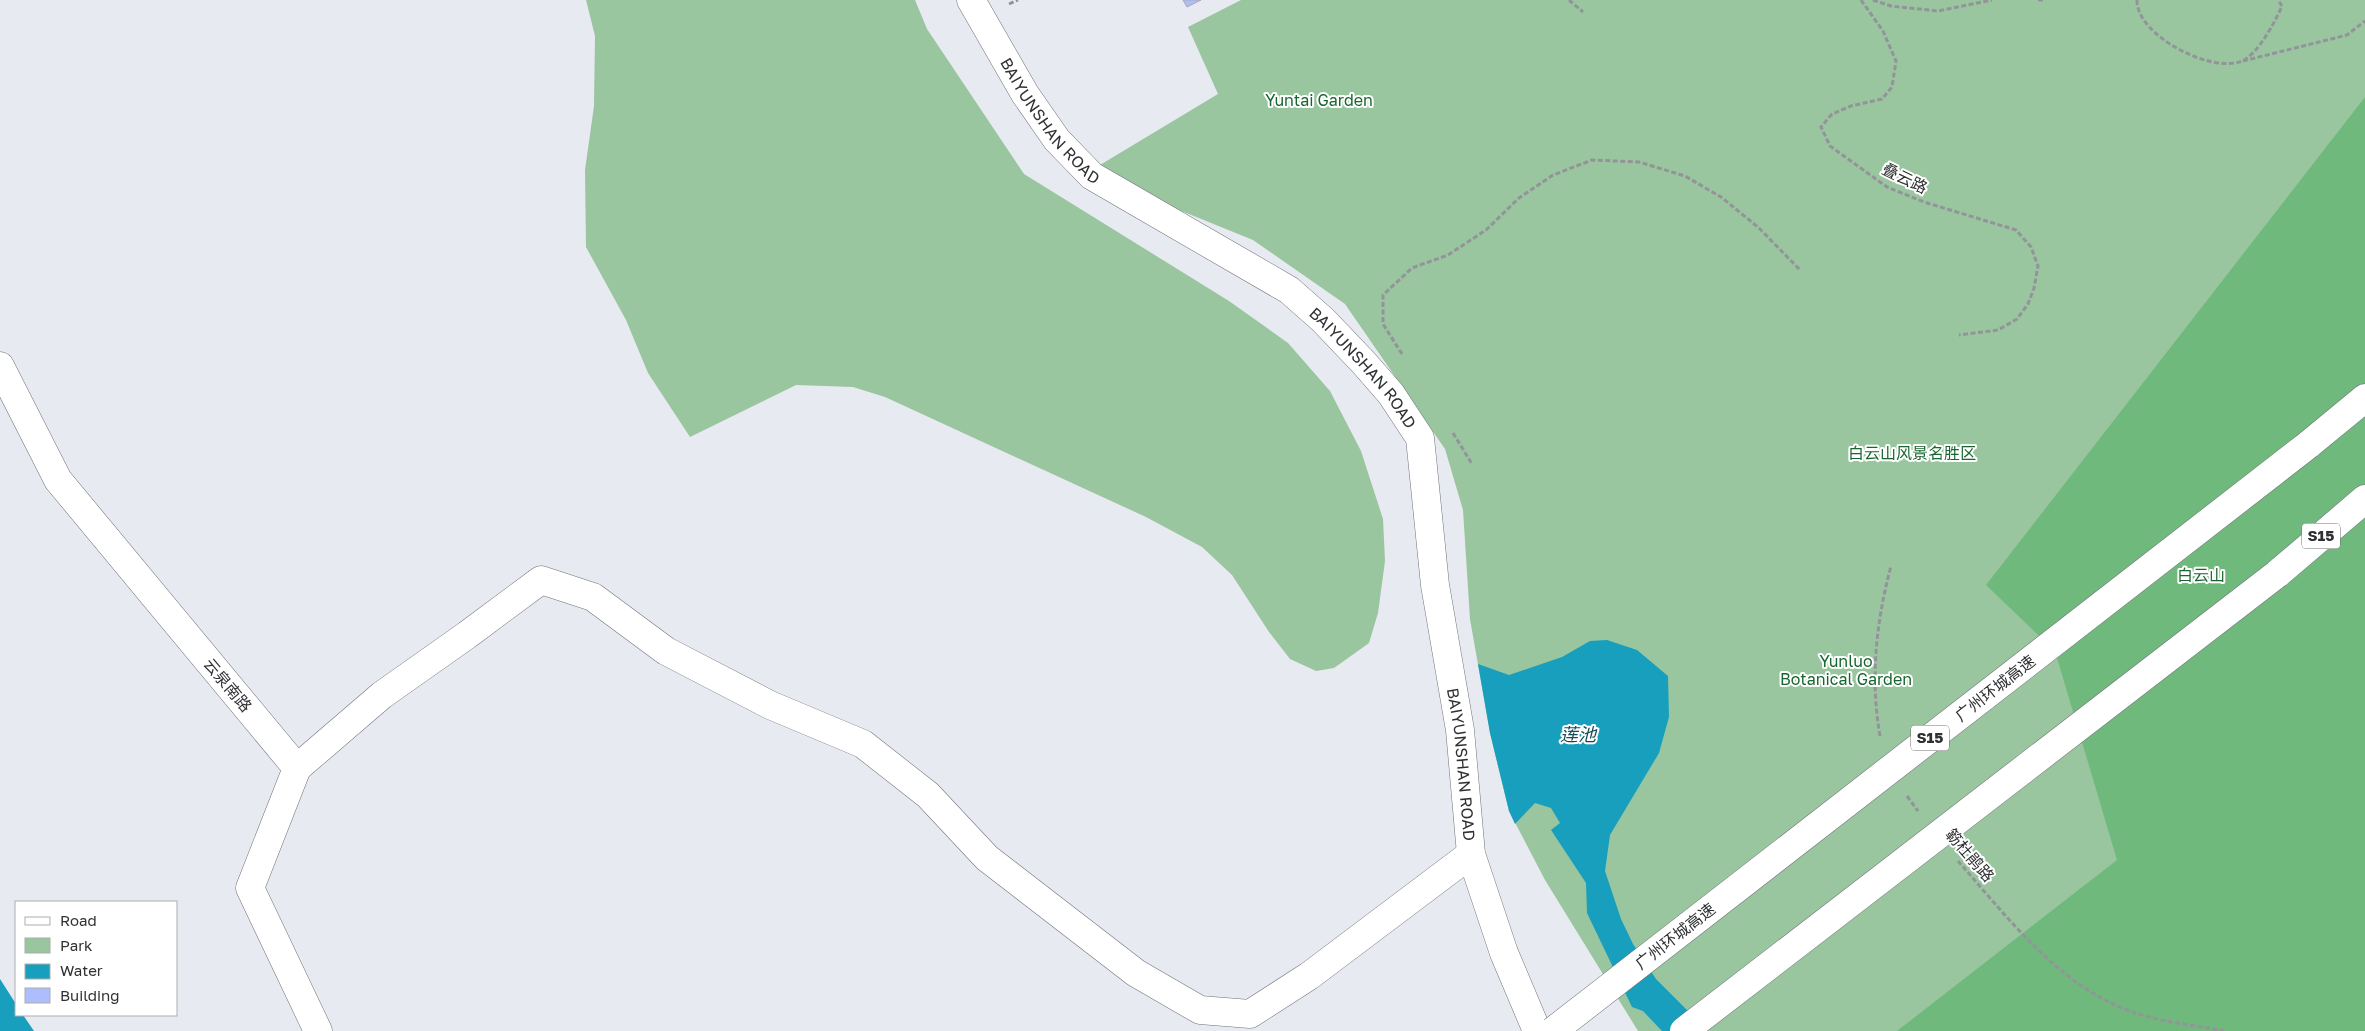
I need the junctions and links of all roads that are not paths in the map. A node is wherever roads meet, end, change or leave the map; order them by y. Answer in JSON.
{"nodes":[{"id":1,"x":971,"y":0,"type":"edge"},
{"id":2,"x":0,"y":366,"type":"edge"},
{"id":3,"x":2365,"y":398,"type":"edge"},
{"id":4,"x":2365,"y":499,"type":"edge"},
{"id":5,"x":297,"y":768,"type":"junction"},
{"id":6,"x":1472,"y":854,"type":"junction"},
{"id":7,"x":318,"y":1031,"type":"edge"},
{"id":8,"x":1538,"y":1031,"type":"edge"},
{"id":9,"x":1552,"y":1031,"type":"edge"},
{"id":10,"x":1684,"y":1031,"type":"edge"}],
"edges":[{"from":1,"to":6,"type":"main road","name":"BAIYUNSHAN ROAD"},
{"from":2,"to":5,"type":"main road","name":"云泉南路"},
{"from":3,"to":9,"type":"main road","name":"广州环城高速","number":"S15","bridge":true},
{"from":4,"to":10,"type":"main road","number":"S15","bridge":true},
{"from":5,"to":6,"type":"main road"},
{"from":5,"to":7,"type":"main road"},
{"from":6,"to":8,"type":"main road","name":"BAIYUNSHAN ROAD"}]}
